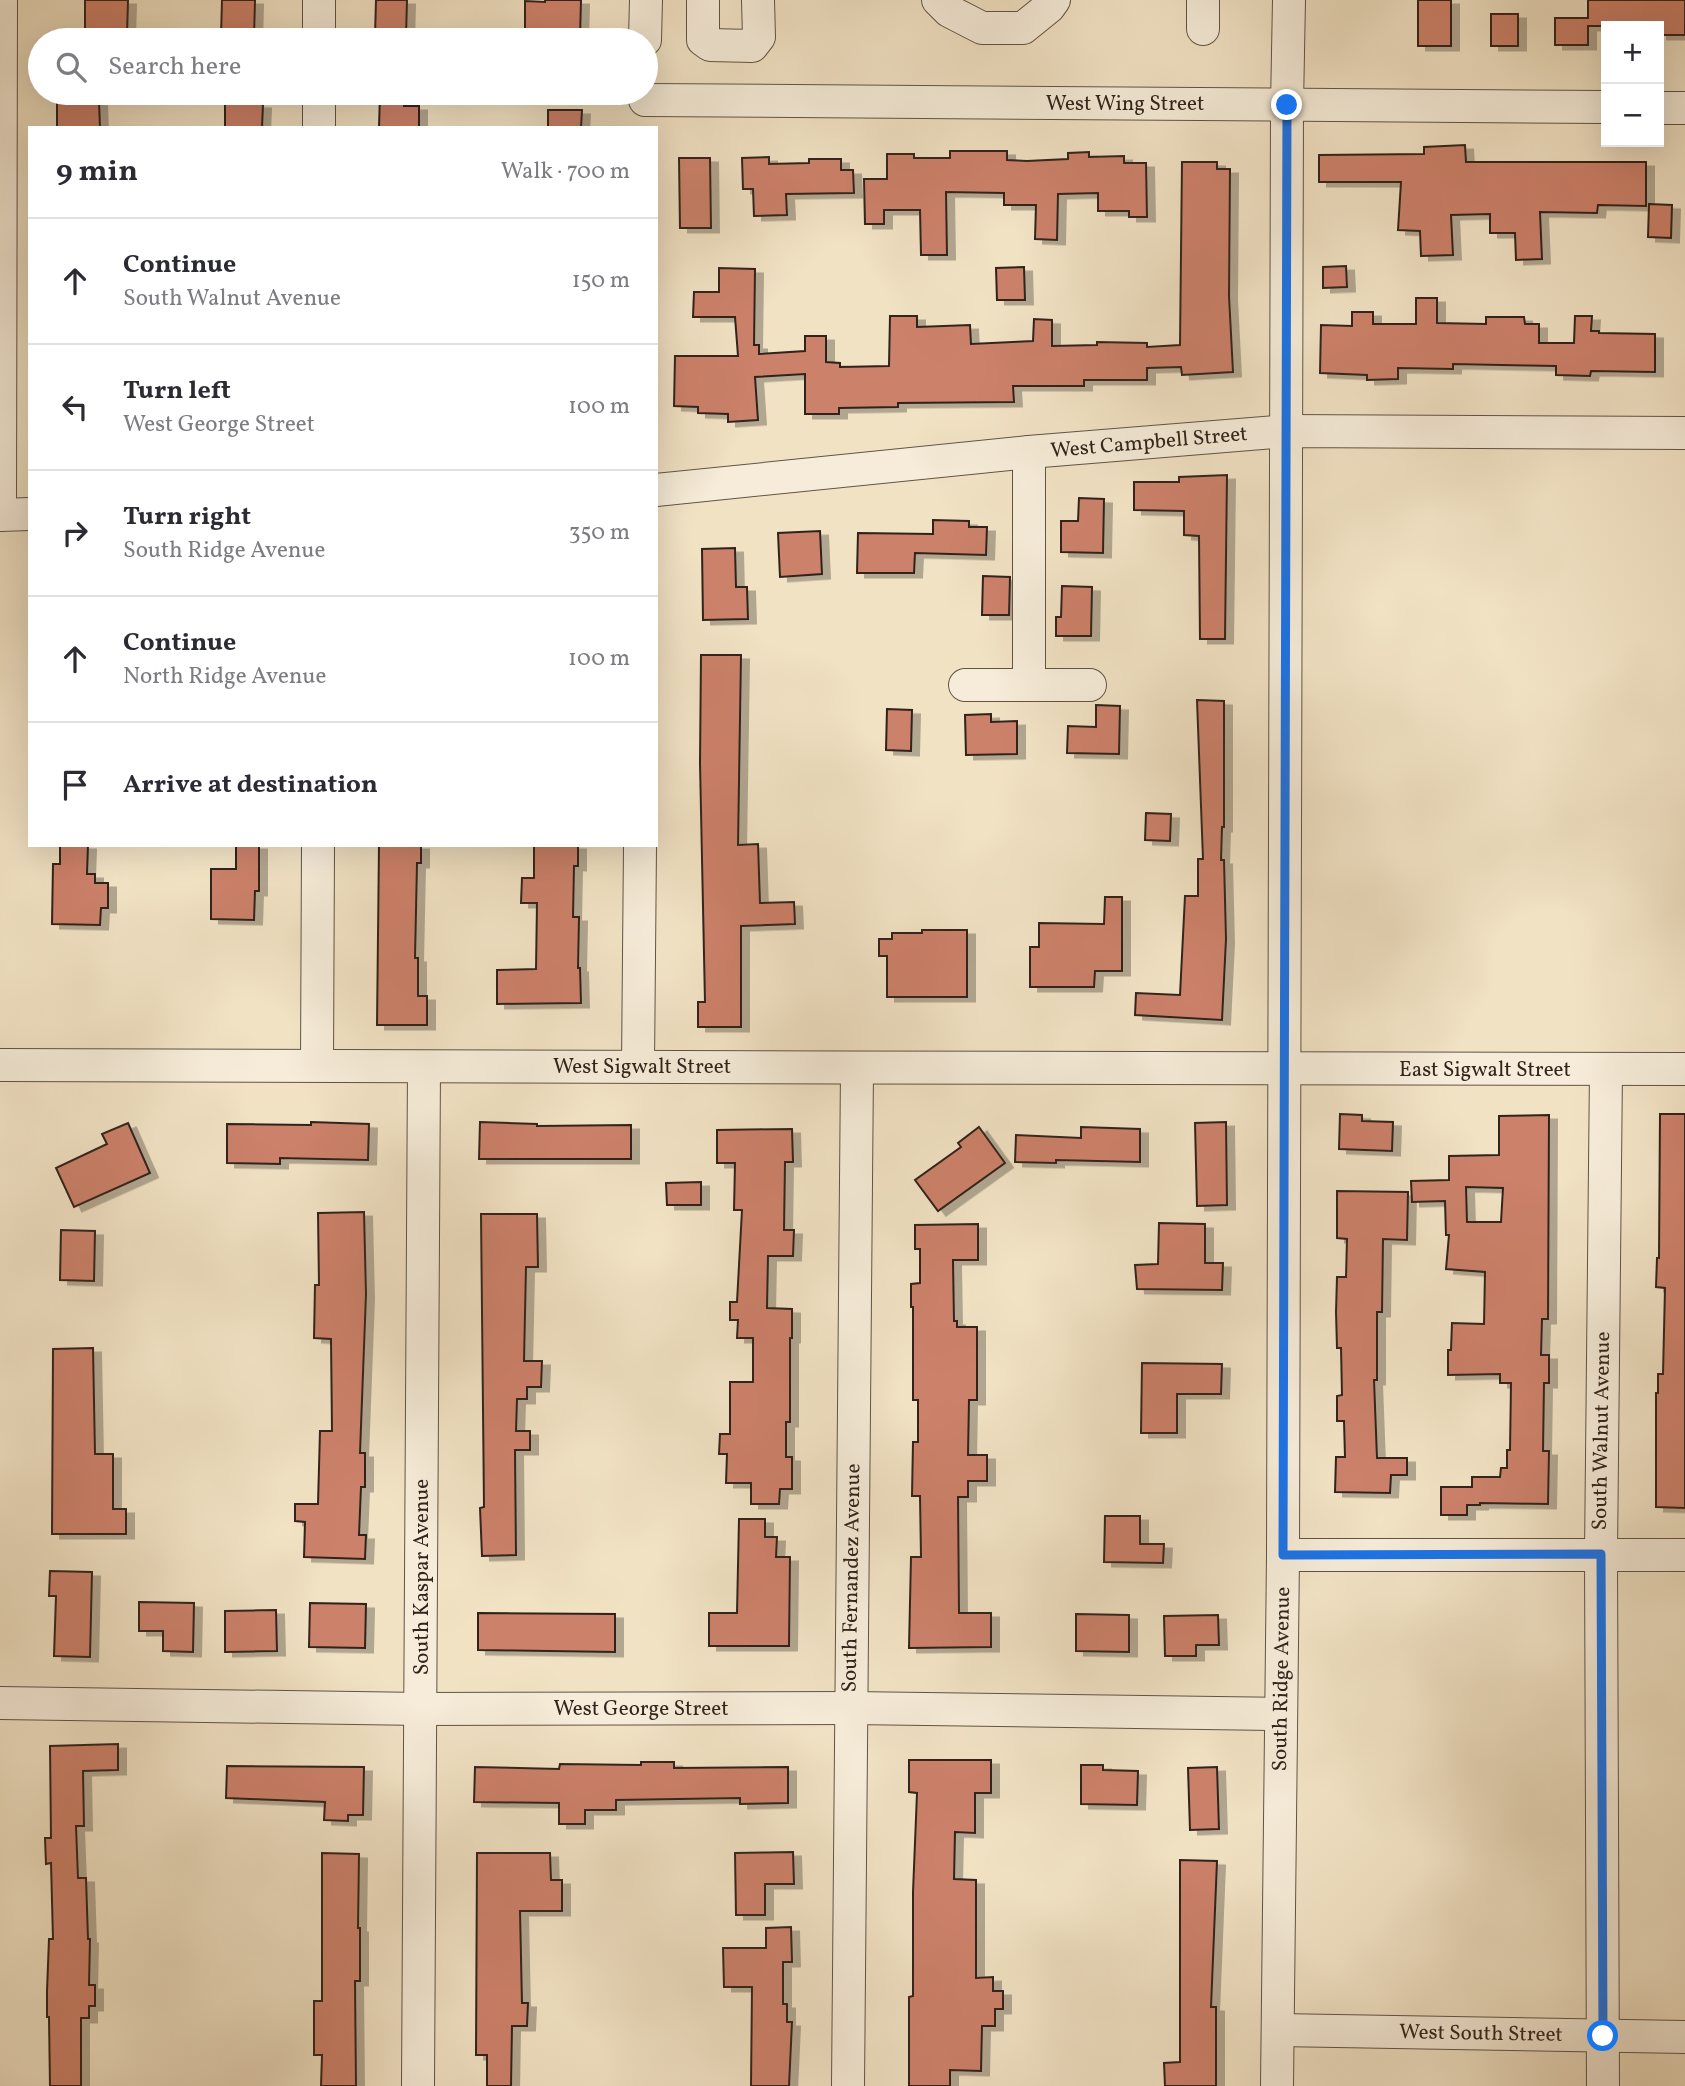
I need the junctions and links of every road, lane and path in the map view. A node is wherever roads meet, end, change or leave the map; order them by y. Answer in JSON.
{"nodes":[{"id":1,"x":1,"y":0,"type":"edge"},
{"id":2,"x":319,"y":0,"type":"edge"},
{"id":3,"x":646,"y":0,"type":"edge"},
{"id":4,"x":703,"y":0,"type":"edge"},
{"id":5,"x":758,"y":0,"type":"edge"},
{"id":6,"x":938,"y":0,"type":"edge"},
{"id":7,"x":1054,"y":0,"type":"edge"},
{"id":8,"x":1289,"y":0,"type":"edge"},
{"id":9,"x":319,"y":28,"type":"edge"},
{"id":10,"x":646,"y":28,"type":"edge"},
{"id":11,"x":1,"y":96,"type":"edge"},
{"id":12,"x":319,"y":105,"type":"edge"},
{"id":13,"x":1287,"y":105,"type":"junction"},
{"id":14,"x":645,"y":107,"type":"edge"},
{"id":15,"x":1601,"y":107,"type":"edge"},
{"id":16,"x":1664,"y":108,"type":"edge"},
{"id":17,"x":1685,"y":108,"type":"edge"},
{"id":18,"x":319,"y":126,"type":"edge"},
{"id":19,"x":1287,"y":431,"type":"junction"},
{"id":20,"x":1685,"y":433,"type":"edge"},
{"id":21,"x":1029,"y":452,"type":"junction"},
{"id":22,"x":658,"y":489,"type":"edge"},
{"id":23,"x":28,"y":514,"type":"edge"},
{"id":24,"x":0,"y":515,"type":"edge"},
{"id":25,"x":965,"y":685,"type":"dead end"},
{"id":26,"x":1028,"y":685,"type":"junction"},
{"id":27,"x":1090,"y":685,"type":"dead end"},
{"id":28,"x":318,"y":847,"type":"edge"},
{"id":29,"x":640,"y":847,"type":"edge"},
{"id":30,"x":0,"y":1065,"type":"edge"},
{"id":31,"x":317,"y":1065,"type":"junction"},
{"id":32,"x":638,"y":1066,"type":"junction"},
{"id":33,"x":424,"y":1067,"type":"junction"},
{"id":34,"x":857,"y":1069,"type":"junction"},
{"id":35,"x":1606,"y":1069,"type":"junction"},
{"id":36,"x":1685,"y":1069,"type":"edge"},
{"id":37,"x":1285,"y":1070,"type":"junction"},
{"id":38,"x":1601,"y":1554,"type":"junction"},
{"id":39,"x":1283,"y":1555,"type":"junction"},
{"id":40,"x":1685,"y":1555,"type":"edge"},
{"id":41,"x":0,"y":1703,"type":"edge"},
{"id":42,"x":851,"y":1708,"type":"junction"},
{"id":43,"x":422,"y":1709,"type":"junction"},
{"id":44,"x":1281,"y":1714,"type":"junction"},
{"id":45,"x":1278,"y":2030,"type":"junction"},
{"id":46,"x":1603,"y":2036,"type":"junction"},
{"id":47,"x":1685,"y":2037,"type":"edge"},
{"id":48,"x":418,"y":2086,"type":"edge"},
{"id":49,"x":848,"y":2086,"type":"edge"},
{"id":50,"x":1277,"y":2086,"type":"edge"},
{"id":51,"x":1603,"y":2086,"type":"edge"}],
"edges":[{"from":1,"to":11,"type":"street"},
{"from":2,"to":9,"type":"street"},
{"from":3,"to":10,"type":"street"},
{"from":4,"to":5,"type":"street"},
{"from":6,"to":7,"type":"street"},
{"from":8,"to":13,"type":"street","name":"South Ridge Avenue"},
{"from":11,"to":24,"type":"street"},
{"from":12,"to":18,"type":"street"},
{"from":13,"to":14,"type":"street","name":"West Wing Street"},
{"from":13,"to":15,"type":"street","name":"West Wing Street"},
{"from":13,"to":19,"type":"street","name":"South Ridge Avenue"},
{"from":16,"to":17,"type":"street"},
{"from":19,"to":20,"type":"street","name":"West Campbell Street"},
{"from":19,"to":21,"type":"street","name":"West Campbell Street"},
{"from":19,"to":37,"type":"street","name":"South Ridge Avenue"},
{"from":21,"to":22,"type":"street","name":"West Campbell Street"},
{"from":21,"to":26,"type":"street"},
{"from":23,"to":24,"type":"street"},
{"from":25,"to":26,"type":"street"},
{"from":26,"to":27,"type":"street"},
{"from":28,"to":31,"type":"street"},
{"from":29,"to":32,"type":"street"},
{"from":30,"to":31,"type":"street","name":"West Sigwalt Street"},
{"from":31,"to":33,"type":"street","name":"West Sigwalt Street"},
{"from":32,"to":33,"type":"street","name":"West Sigwalt Street"},
{"from":32,"to":34,"type":"street","name":"West Sigwalt Street"},
{"from":33,"to":43,"type":"street","name":"South Kaspar Avenue"},
{"from":34,"to":37,"type":"street","name":"West Sigwalt Street"},
{"from":34,"to":42,"type":"street","name":"South Fernandez Avenue"},
{"from":35,"to":36,"type":"street","name":"East Sigwalt Street"},
{"from":35,"to":37,"type":"street","name":"East Sigwalt Street"},
{"from":35,"to":38,"type":"street","name":"South Walnut Avenue"},
{"from":37,"to":39,"type":"street","name":"South Ridge Avenue"},
{"from":38,"to":39,"type":"street"},
{"from":38,"to":40,"type":"street"},
{"from":38,"to":46,"type":"street","name":"South Walnut Avenue"},
{"from":39,"to":44,"type":"street","name":"South Ridge Avenue"},
{"from":41,"to":43,"type":"street","name":"West George Street"},
{"from":42,"to":43,"type":"street","name":"West George Street"},
{"from":42,"to":44,"type":"street","name":"West George Street"},
{"from":42,"to":49,"type":"street","name":"South Fernandez Avenue"},
{"from":43,"to":48,"type":"street","name":"South Kaspar Avenue"},
{"from":44,"to":45,"type":"street","name":"South Ridge Avenue"},
{"from":45,"to":46,"type":"street","name":"West South Street"},
{"from":45,"to":50,"type":"street","name":"South Ridge Avenue"},
{"from":46,"to":47,"type":"street","name":"West South Street"},
{"from":46,"to":51,"type":"street","name":"South Walnut Avenue"}]}
